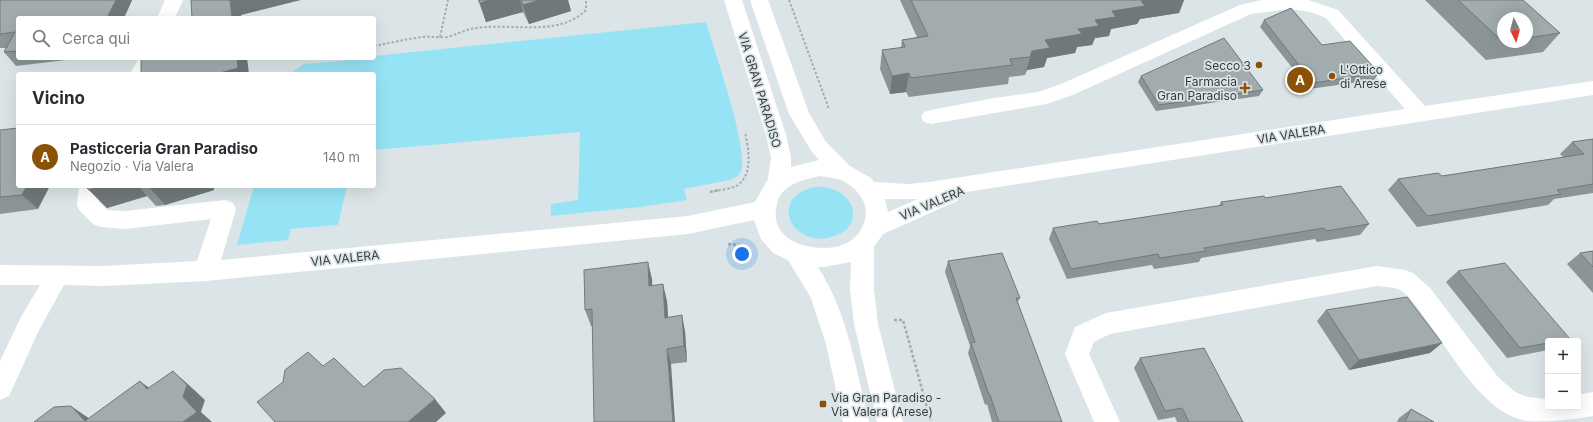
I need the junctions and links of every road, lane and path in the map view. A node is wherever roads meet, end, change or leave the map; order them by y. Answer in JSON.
{"nodes":[{"id":1,"x":174,"y":0,"type":"edge"},
{"id":2,"x":448,"y":0,"type":"edge"},
{"id":3,"x":586,"y":0,"type":"edge"},
{"id":4,"x":733,"y":0,"type":"edge"},
{"id":5,"x":759,"y":0,"type":"edge"},
{"id":6,"x":789,"y":0,"type":"edge"},
{"id":7,"x":1317,"y":2,"type":"edge"},
{"id":8,"x":167,"y":16,"type":"edge"},
{"id":9,"x":440,"y":37,"type":"junction"},
{"id":10,"x":376,"y":46,"type":"edge"},
{"id":11,"x":147,"y":60,"type":"edge"},
{"id":12,"x":141,"y":72,"type":"edge"},
{"id":13,"x":1593,"y":88,"type":"edge"},
{"id":14,"x":829,"y":109,"type":"junction"},
{"id":15,"x":823,"y":110,"type":"dead end"},
{"id":16,"x":1420,"y":114,"type":"junction"},
{"id":17,"x":831,"y":115,"type":"dead end"},
{"id":18,"x":931,"y":117,"type":"dead end"},
{"id":19,"x":744,"y":126,"type":"dead end"},
{"id":20,"x":842,"y":171,"type":"junction"},
{"id":21,"x":988,"y":180,"type":"junction"},
{"id":22,"x":779,"y":181,"type":"junction"},
{"id":23,"x":90,"y":188,"type":"edge"},
{"id":24,"x":871,"y":190,"type":"junction"},
{"id":25,"x":706,"y":193,"type":"dead end"},
{"id":26,"x":763,"y":209,"type":"junction"},
{"id":27,"x":688,"y":226,"type":"junction"},
{"id":28,"x":768,"y":232,"type":"junction"},
{"id":29,"x":869,"y":236,"type":"junction"},
{"id":30,"x":721,"y":245,"type":"dead end"},
{"id":31,"x":751,"y":252,"type":"dead end"},
{"id":32,"x":796,"y":253,"type":"junction"},
{"id":33,"x":206,"y":271,"type":"junction"},
{"id":34,"x":0,"y":275,"type":"edge"},
{"id":35,"x":57,"y":276,"type":"junction"},
{"id":36,"x":891,"y":321,"type":"dead end"},
{"id":37,"x":0,"y":388,"type":"edge"},
{"id":38,"x":1593,"y":404,"type":"edge"},
{"id":39,"x":1543,"y":417,"type":"edge"},
{"id":40,"x":856,"y":422,"type":"edge"},
{"id":41,"x":890,"y":422,"type":"edge"},
{"id":42,"x":931,"y":422,"type":"edge"},
{"id":43,"x":1107,"y":422,"type":"edge"}],
"edges":[{"from":1,"to":8,"type":"street"},
{"from":2,"to":9,"type":"path"},
{"from":3,"to":9,"type":"path"},
{"from":4,"to":22,"type":"street","name":"VIA GRAN PARADISO"},
{"from":5,"to":20,"type":"street"},
{"from":6,"to":14,"type":"path"},
{"from":7,"to":16,"type":"street"},
{"from":7,"to":18,"type":"street"},
{"from":9,"to":10,"type":"path"},
{"from":11,"to":12,"type":"street"},
{"from":13,"to":16,"type":"street","name":"VIA VALERA"},
{"from":14,"to":15,"type":"path"},
{"from":14,"to":17,"type":"path"},
{"from":16,"to":21,"type":"street","name":"VIA VALERA"},
{"from":19,"to":25,"type":"path"},
{"from":20,"to":22,"type":"street"},
{"from":20,"to":24,"type":"street"},
{"from":21,"to":24,"type":"street","name":"VIA VALERA"},
{"from":21,"to":29,"type":"street","name":"VIA VALERA"},
{"from":22,"to":26,"type":"street"},
{"from":23,"to":33,"type":"street"},
{"from":24,"to":29,"type":"street"},
{"from":26,"to":27,"type":"street","name":"VIA VALERA"},
{"from":26,"to":28,"type":"street"},
{"from":27,"to":28,"type":"street","name":"VIA VALERA"},
{"from":27,"to":33,"type":"street","name":"VIA VALERA"},
{"from":28,"to":32,"type":"street"},
{"from":29,"to":32,"type":"street"},
{"from":29,"to":41,"type":"street"},
{"from":30,"to":31,"type":"path"},
{"from":32,"to":40,"type":"street"},
{"from":33,"to":35,"type":"street","name":"VIA VALERA"},
{"from":34,"to":35,"type":"street","name":"VIA VALERA"},
{"from":35,"to":37,"type":"street"},
{"from":36,"to":42,"type":"path"},
{"from":38,"to":39,"type":"street"},
{"from":39,"to":43,"type":"street"}]}
